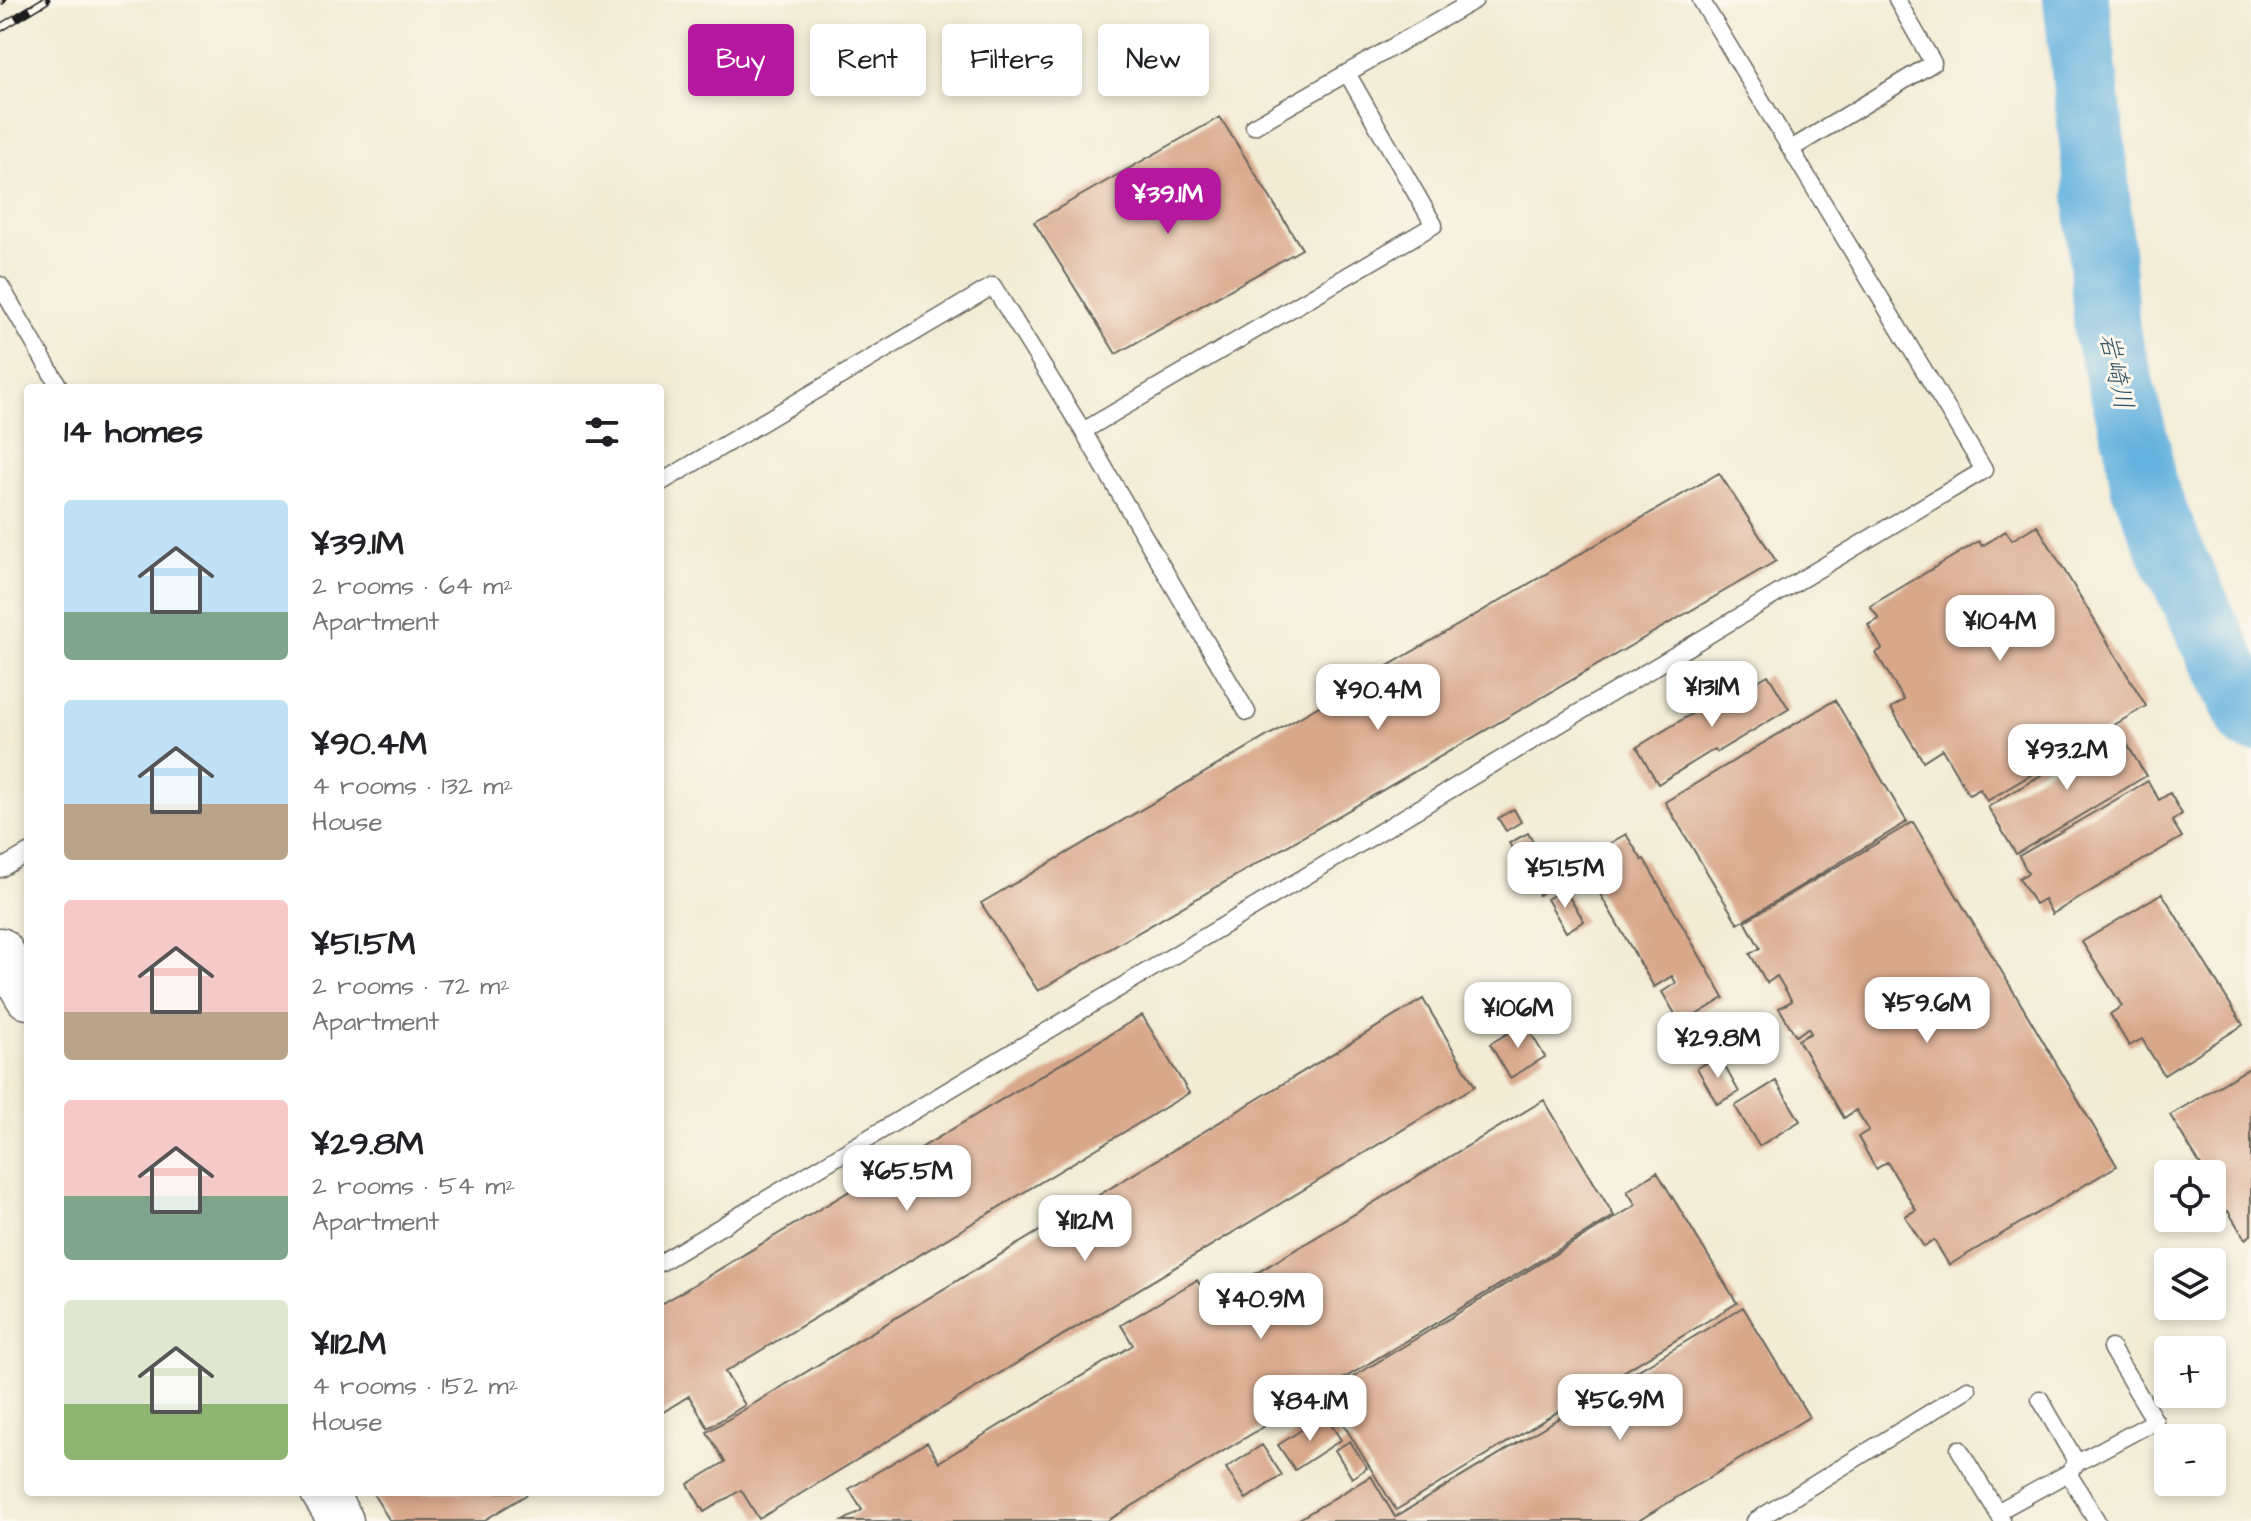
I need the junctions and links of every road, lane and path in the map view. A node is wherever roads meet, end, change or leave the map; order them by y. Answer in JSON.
{"nodes":[{"id":1,"x":1475,"y":0,"type":"edge"},
{"id":2,"x":1701,"y":0,"type":"edge"},
{"id":3,"x":1897,"y":0,"type":"edge"},
{"id":4,"x":1347,"y":73,"type":"junction"},
{"id":5,"x":1254,"y":126,"type":"dead end"},
{"id":6,"x":1791,"y":149,"type":"junction"},
{"id":7,"x":0,"y":285,"type":"edge"},
{"id":8,"x":58,"y":384,"type":"edge"},
{"id":9,"x":1083,"y":431,"type":"junction"},
{"id":10,"x":664,"y":481,"type":"edge"},
{"id":11,"x":1247,"y":712,"type":"dead end"},
{"id":12,"x":24,"y":855,"type":"edge"},
{"id":13,"x":0,"y":869,"type":"edge"},
{"id":14,"x":0,"y":950,"type":"edge"},
{"id":15,"x":24,"y":990,"type":"edge"},
{"id":16,"x":664,"y":1261,"type":"edge"},
{"id":17,"x":2111,"y":1348,"type":"dead end"},
{"id":18,"x":1968,"y":1389,"type":"dead end"},
{"id":19,"x":2040,"y":1399,"type":"dead end"},
{"id":20,"x":1959,"y":1449,"type":"dead end"},
{"id":21,"x":2072,"y":1468,"type":"junction"},
{"id":22,"x":325,"y":1496,"type":"edge"},
{"id":23,"x":2000,"y":1517,"type":"edge"},
{"id":24,"x":341,"y":1521,"type":"edge"},
{"id":25,"x":1755,"y":1521,"type":"edge"},
{"id":26,"x":2097,"y":1521,"type":"edge"}],
"edges":[{"from":1,"to":4,"type":"lane"},
{"from":2,"to":6,"type":"lane"},
{"from":3,"to":6,"type":"lane"},
{"from":4,"to":5,"type":"lane"},
{"from":4,"to":9,"type":"lane"},
{"from":6,"to":16,"type":"lane"},
{"from":7,"to":8,"type":"lane"},
{"from":9,"to":10,"type":"lane"},
{"from":9,"to":11,"type":"lane"},
{"from":12,"to":13,"type":"lane"},
{"from":14,"to":15,"type":"street"},
{"from":17,"to":21,"type":"lane"},
{"from":18,"to":25,"type":"lane"},
{"from":19,"to":21,"type":"lane"},
{"from":20,"to":23,"type":"lane"},
{"from":21,"to":23,"type":"lane"},
{"from":21,"to":26,"type":"lane"},
{"from":22,"to":24,"type":"street"}]}
